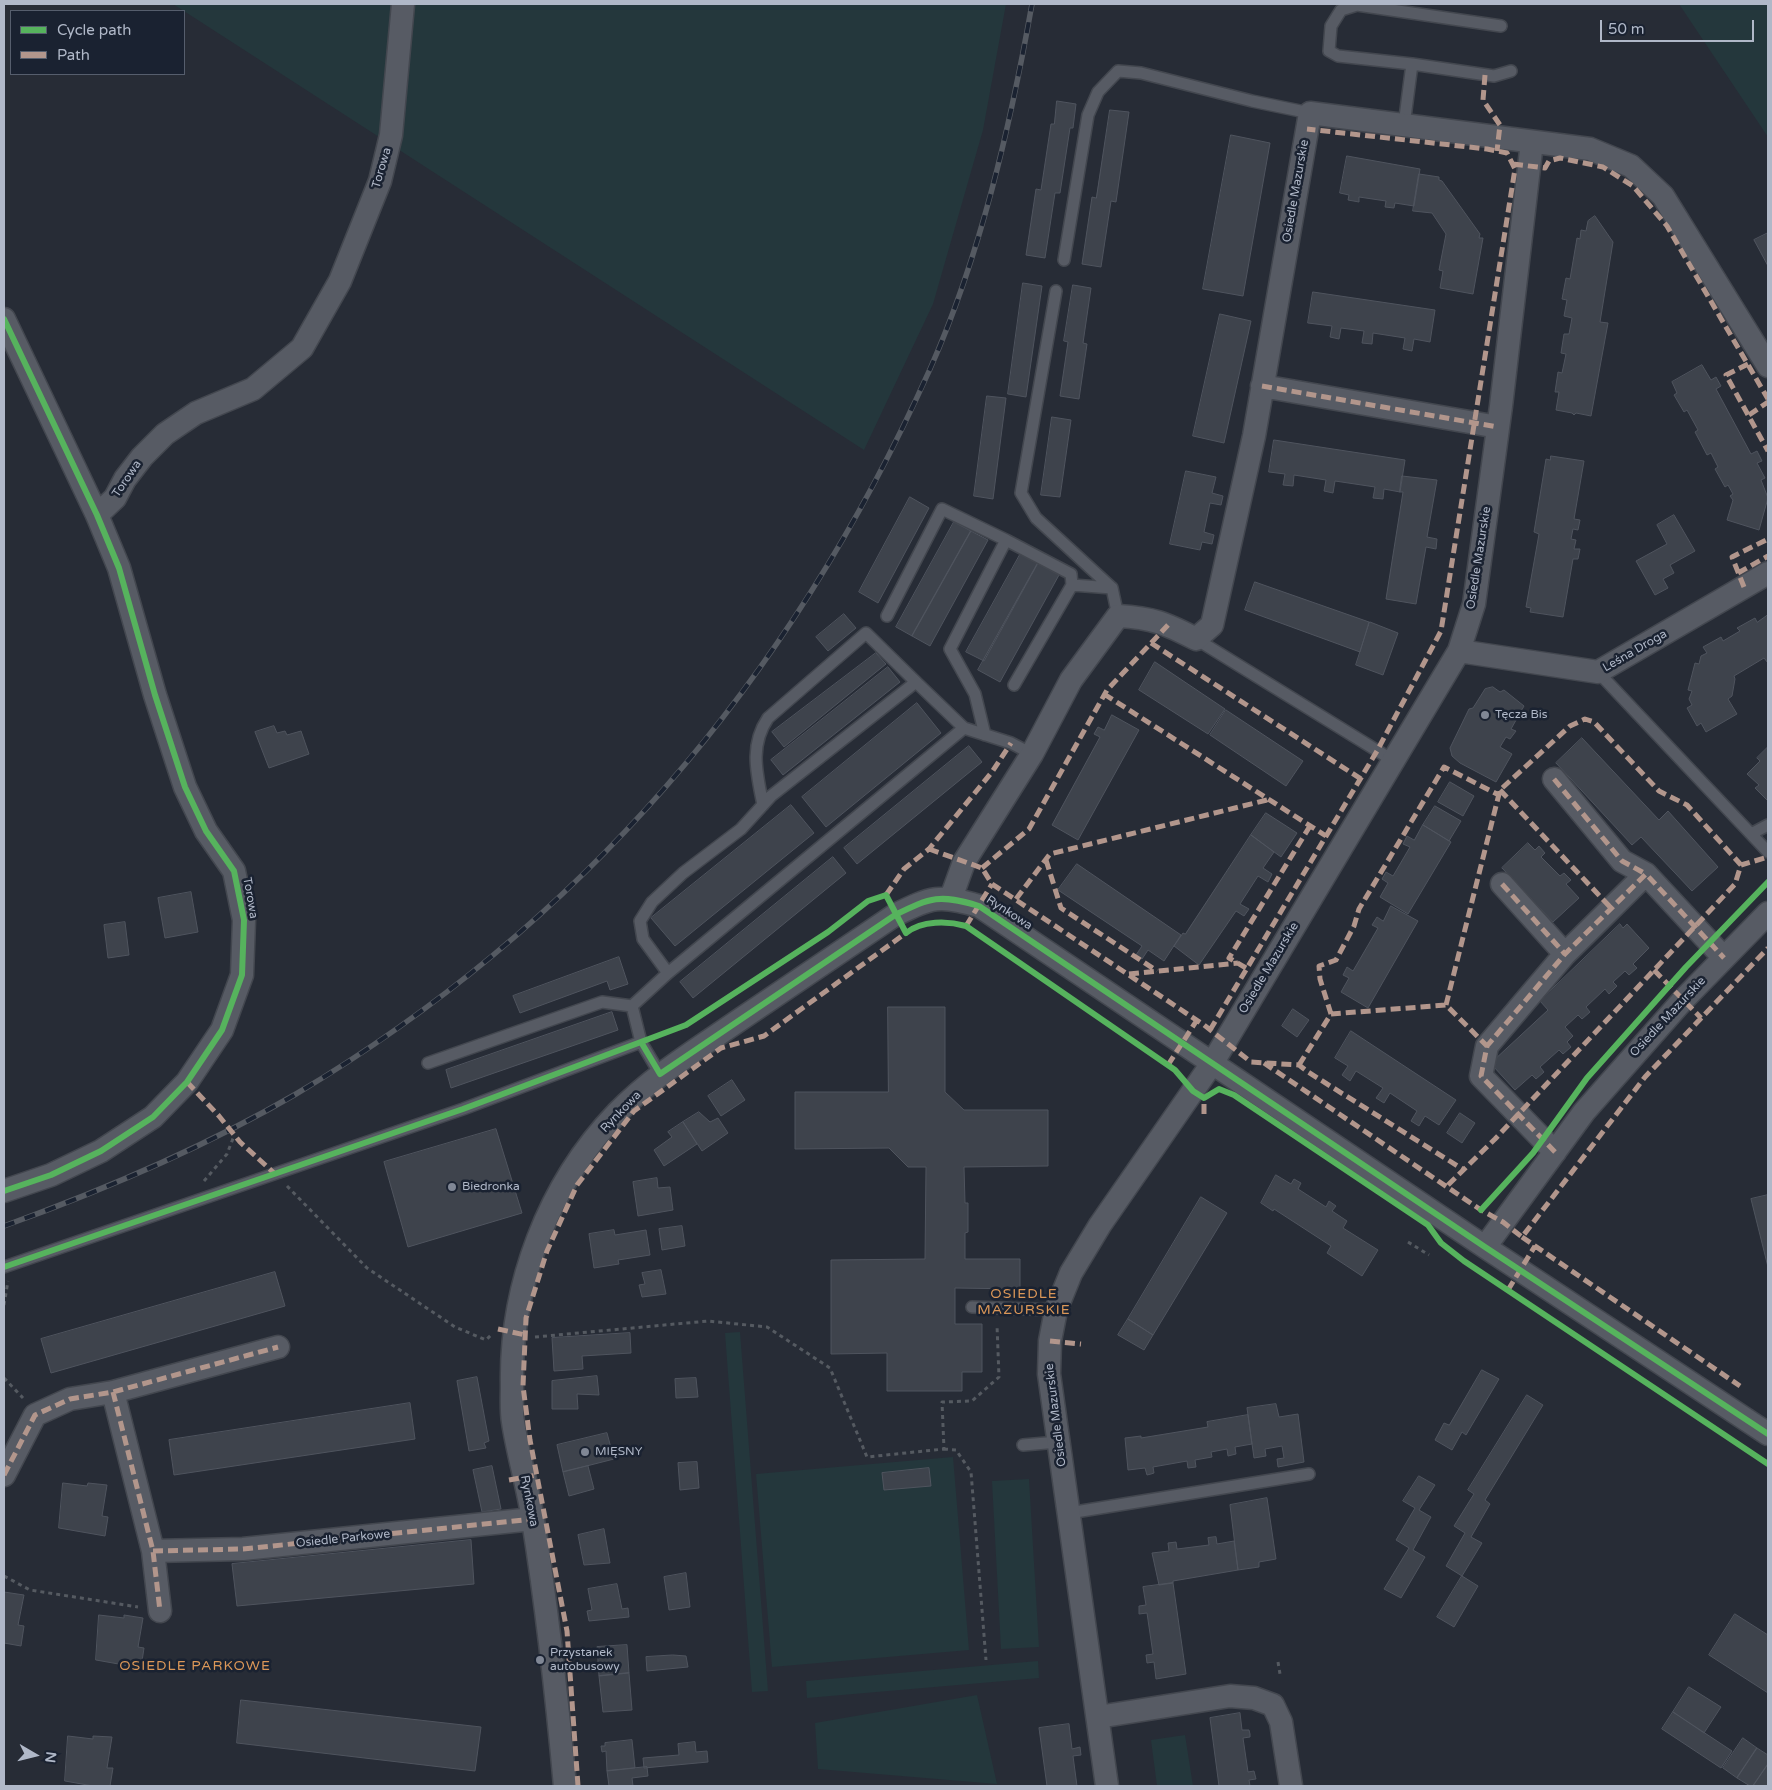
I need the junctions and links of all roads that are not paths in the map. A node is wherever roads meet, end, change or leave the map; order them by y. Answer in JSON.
{"nodes":[{"id":1,"x":403,"y":4,"type":"edge"},
{"id":2,"x":1501,"y":26,"type":"dead end"},
{"id":3,"x":1412,"y":64,"type":"junction"},
{"id":4,"x":1511,"y":71,"type":"dead end"},
{"id":5,"x":1310,"y":113,"type":"junction"},
{"id":6,"x":1404,"y":125,"type":"junction"},
{"id":7,"x":1532,"y":142,"type":"junction"},
{"id":8,"x":1064,"y":260,"type":"dead end"},
{"id":9,"x":1056,"y":292,"type":"dead end"},
{"id":10,"x":4,"y":319,"type":"edge"},
{"id":11,"x":1768,"y":365,"type":"edge"},
{"id":12,"x":1262,"y":386,"type":"junction"},
{"id":13,"x":1498,"y":427,"type":"junction"},
{"id":14,"x":97,"y":515,"type":"junction"},
{"id":15,"x":1006,"y":540,"type":"junction"},
{"id":16,"x":1768,"y":573,"type":"edge"},
{"id":17,"x":1072,"y":585,"type":"junction"},
{"id":18,"x":1112,"y":588,"type":"junction"},
{"id":19,"x":887,"y":616,"type":"dead end"},
{"id":20,"x":1118,"y":616,"type":"junction"},
{"id":21,"x":1196,"y":639,"type":"junction"},
{"id":22,"x":1459,"y":651,"type":"junction"},
{"id":23,"x":1598,"y":672,"type":"junction"},
{"id":24,"x":916,"y":682,"type":"junction"},
{"id":25,"x":1014,"y":685,"type":"dead end"},
{"id":26,"x":964,"y":728,"type":"junction"},
{"id":27,"x":985,"y":734,"type":"junction"},
{"id":28,"x":1032,"y":754,"type":"junction"},
{"id":29,"x":1394,"y":761,"type":"junction"},
{"id":30,"x":1554,"y":779,"type":"dead end"},
{"id":31,"x":763,"y":805,"type":"junction"},
{"id":32,"x":1768,"y":825,"type":"edge"},
{"id":33,"x":1751,"y":834,"type":"junction"},
{"id":34,"x":1768,"y":852,"type":"edge"},
{"id":35,"x":1646,"y":874,"type":"junction"},
{"id":36,"x":1502,"y":884,"type":"dead end"},
{"id":37,"x":951,"y":898,"type":"junction"},
{"id":38,"x":1768,"y":913,"type":"edge"},
{"id":39,"x":1565,"y":954,"type":"junction"},
{"id":40,"x":1724,"y":958,"type":"junction"},
{"id":41,"x":668,"y":972,"type":"junction"},
{"id":42,"x":632,"y":1006,"type":"junction"},
{"id":43,"x":641,"y":1042,"type":"junction"},
{"id":44,"x":1213,"y":1062,"type":"junction"},
{"id":45,"x":428,"y":1063,"type":"dead end"},
{"id":46,"x":660,"y":1074,"type":"junction"},
{"id":47,"x":1555,"y":1152,"type":"junction"},
{"id":48,"x":4,"y":1191,"type":"edge"},
{"id":49,"x":1485,"y":1247,"type":"junction"},
{"id":50,"x":7,"y":1266,"type":"edge"},
{"id":51,"x":972,"y":1307,"type":"dead end"},
{"id":52,"x":1056,"y":1310,"type":"junction"},
{"id":53,"x":278,"y":1347,"type":"dead end"},
{"id":54,"x":113,"y":1392,"type":"junction"},
{"id":55,"x":1768,"y":1434,"type":"edge"},
{"id":56,"x":1058,"y":1442,"type":"junction"},
{"id":57,"x":1023,"y":1445,"type":"dead end"},
{"id":58,"x":1309,"y":1474,"type":"dead end"},
{"id":59,"x":4,"y":1475,"type":"edge"},
{"id":60,"x":1069,"y":1513,"type":"junction"},
{"id":61,"x":533,"y":1520,"type":"junction"},
{"id":62,"x":153,"y":1550,"type":"junction"},
{"id":63,"x":160,"y":1611,"type":"road end"},
{"id":64,"x":1098,"y":1717,"type":"junction"},
{"id":65,"x":565,"y":1786,"type":"edge"},
{"id":66,"x":1107,"y":1786,"type":"edge"},
{"id":67,"x":1291,"y":1786,"type":"edge"}],
"edges":[{"from":1,"to":14,"type":"street","name":"Torowa"},
{"from":2,"to":3,"type":"lane"},
{"from":3,"to":4,"type":"lane"},
{"from":3,"to":6,"type":"lane"},
{"from":5,"to":6,"type":"street"},
{"from":5,"to":8,"type":"lane"},
{"from":5,"to":12,"type":"street","name":"Osiedle Mazurskie"},
{"from":6,"to":7,"type":"street"},
{"from":7,"to":11,"type":"street"},
{"from":7,"to":13,"type":"street","name":"Osiedle Mazurskie"},
{"from":9,"to":18,"type":"lane"},
{"from":10,"to":14,"type":"street"},
{"from":12,"to":13,"type":"street"},
{"from":12,"to":21,"type":"street","name":"Osiedle Mazurskie"},
{"from":13,"to":22,"type":"street","name":"Osiedle Mazurskie"},
{"from":14,"to":48,"type":"street","name":"Torowa"},
{"from":15,"to":17,"type":"lane"},
{"from":15,"to":19,"type":"lane"},
{"from":15,"to":27,"type":"lane"},
{"from":16,"to":23,"type":"street","name":"Leśna Droga"},
{"from":17,"to":18,"type":"lane"},
{"from":17,"to":25,"type":"lane"},
{"from":18,"to":20,"type":"lane"},
{"from":20,"to":21,"type":"street"},
{"from":20,"to":28,"type":"street"},
{"from":21,"to":29,"type":"lane"},
{"from":22,"to":23,"type":"street","name":"Leśna Droga"},
{"from":22,"to":29,"type":"street","name":"Osiedle Mazurskie"},
{"from":23,"to":33,"type":"lane"},
{"from":24,"to":26,"type":"lane"},
{"from":24,"to":31,"type":"lane"},
{"from":24,"to":31,"type":"lane"},
{"from":26,"to":27,"type":"lane"},
{"from":26,"to":41,"type":"lane"},
{"from":27,"to":28,"type":"lane"},
{"from":28,"to":37,"type":"street"},
{"from":29,"to":44,"type":"street","name":"Osiedle Mazurskie"},
{"from":30,"to":35,"type":"street"},
{"from":31,"to":41,"type":"lane"},
{"from":32,"to":33,"type":"lane"},
{"from":33,"to":34,"type":"lane"},
{"from":35,"to":39,"type":"street"},
{"from":35,"to":40,"type":"street"},
{"from":36,"to":39,"type":"street"},
{"from":37,"to":44,"type":"street","name":"Rynkowa"},
{"from":37,"to":46,"type":"street","name":"Rynkowa"},
{"from":38,"to":40,"type":"street","name":"Osiedle Mazurskie"},
{"from":39,"to":47,"type":"street"},
{"from":40,"to":47,"type":"street","name":"Osiedle Mazurskie"},
{"from":41,"to":42,"type":"lane"},
{"from":42,"to":43,"type":"lane"},
{"from":42,"to":45,"type":"lane"},
{"from":43,"to":46,"type":"lane"},
{"from":43,"to":50,"type":"lane"},
{"from":44,"to":49,"type":"street","name":"Rynkowa"},
{"from":44,"to":52,"type":"street","name":"Osiedle Mazurskie"},
{"from":46,"to":61,"type":"street","name":"Rynkowa"},
{"from":47,"to":49,"type":"street","name":"Osiedle Mazurskie"},
{"from":49,"to":55,"type":"street","name":"Rynkowa"},
{"from":51,"to":52,"type":"lane"},
{"from":52,"to":56,"type":"street","name":"Osiedle Mazurskie"},
{"from":53,"to":54,"type":"street"},
{"from":54,"to":59,"type":"street"},
{"from":54,"to":62,"type":"street"},
{"from":56,"to":57,"type":"lane"},
{"from":56,"to":60,"type":"street","name":"Osiedle Mazurskie"},
{"from":58,"to":60,"type":"lane"},
{"from":60,"to":64,"type":"street","name":"Osiedle Mazurskie"},
{"from":61,"to":62,"type":"street","name":"Osiedle Parkowe"},
{"from":61,"to":65,"type":"street","name":"Rynkowa"},
{"from":62,"to":63,"type":"street"},
{"from":64,"to":66,"type":"street","name":"Osiedle Mazurskie"},
{"from":64,"to":67,"type":"street"}]}
